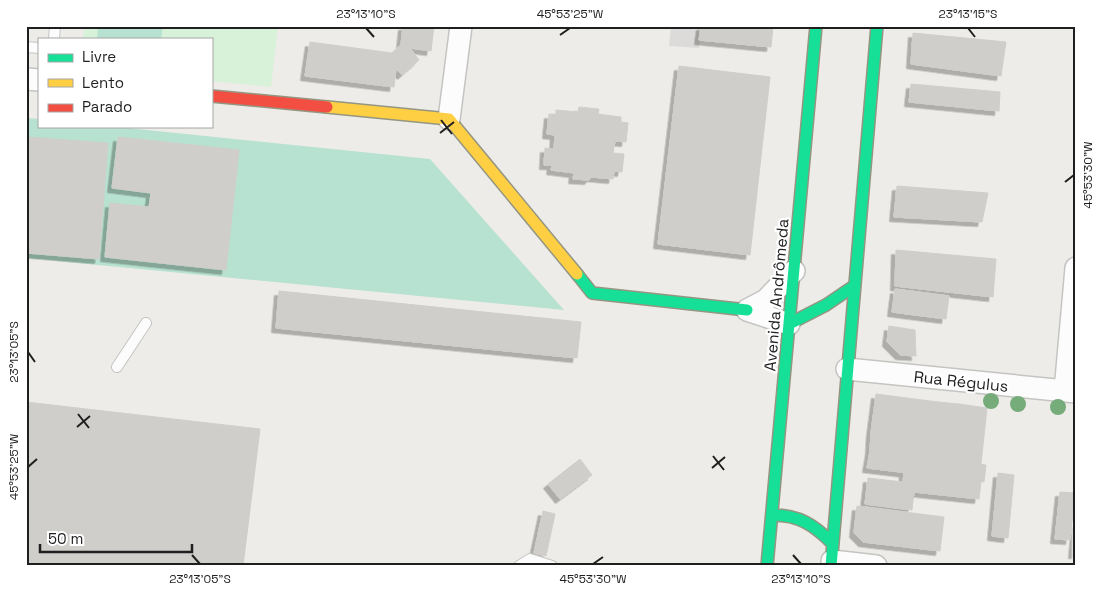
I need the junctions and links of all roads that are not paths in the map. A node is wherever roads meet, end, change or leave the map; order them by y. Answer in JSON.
{"nodes":[{"id":1,"x":462,"y":26,"type":"edge"},
{"id":2,"x":816,"y":26,"type":"edge"},
{"id":3,"x":877,"y":26,"type":"edge"},
{"id":4,"x":212,"y":96,"type":"edge"},
{"id":5,"x":449,"y":119,"type":"junction"},
{"id":6,"x":1076,"y":268,"type":"edge"},
{"id":7,"x":794,"y":271,"type":"junction"},
{"id":8,"x":854,"y":286,"type":"junction"},
{"id":9,"x":748,"y":310,"type":"junction"},
{"id":10,"x":146,"y":323,"type":"dead end"},
{"id":11,"x":790,"y":324,"type":"junction"},
{"id":12,"x":117,"y":367,"type":"dead end"},
{"id":13,"x":847,"y":369,"type":"junction"},
{"id":14,"x":1070,"y":392,"type":"edge"},
{"id":15,"x":772,"y":514,"type":"junction"},
{"id":16,"x":831,"y":557,"type":"edge"},
{"id":17,"x":519,"y":566,"type":"edge"},
{"id":18,"x":552,"y":566,"type":"edge"},
{"id":19,"x":767,"y":566,"type":"edge"},
{"id":20,"x":876,"y":566,"type":"edge"}],
"edges":[{"from":1,"to":5,"type":"street"},
{"from":2,"to":7,"type":"main road","name":"Avenida Andrômeda"},
{"from":3,"to":8,"type":"main road"},
{"from":4,"to":5,"type":"main road"},
{"from":5,"to":9,"type":"main road"},
{"from":6,"to":14,"type":"street"},
{"from":7,"to":9,"type":"street"},
{"from":7,"to":11,"type":"main road","name":"Avenida Andrômeda"},
{"from":8,"to":11,"type":"main road"},
{"from":8,"to":13,"type":"main road"},
{"from":9,"to":11,"type":"street"},
{"from":10,"to":12,"type":"lane"},
{"from":11,"to":15,"type":"main road","name":"Avenida Andrômeda"},
{"from":13,"to":14,"type":"street","name":"Rua Régulus"},
{"from":13,"to":16,"type":"main road"},
{"from":15,"to":16,"type":"main road"},
{"from":15,"to":19,"type":"main road","name":"Avenida Andrômeda"},
{"from":16,"to":20,"type":"street"},
{"from":17,"to":18,"type":"lane"}]}
